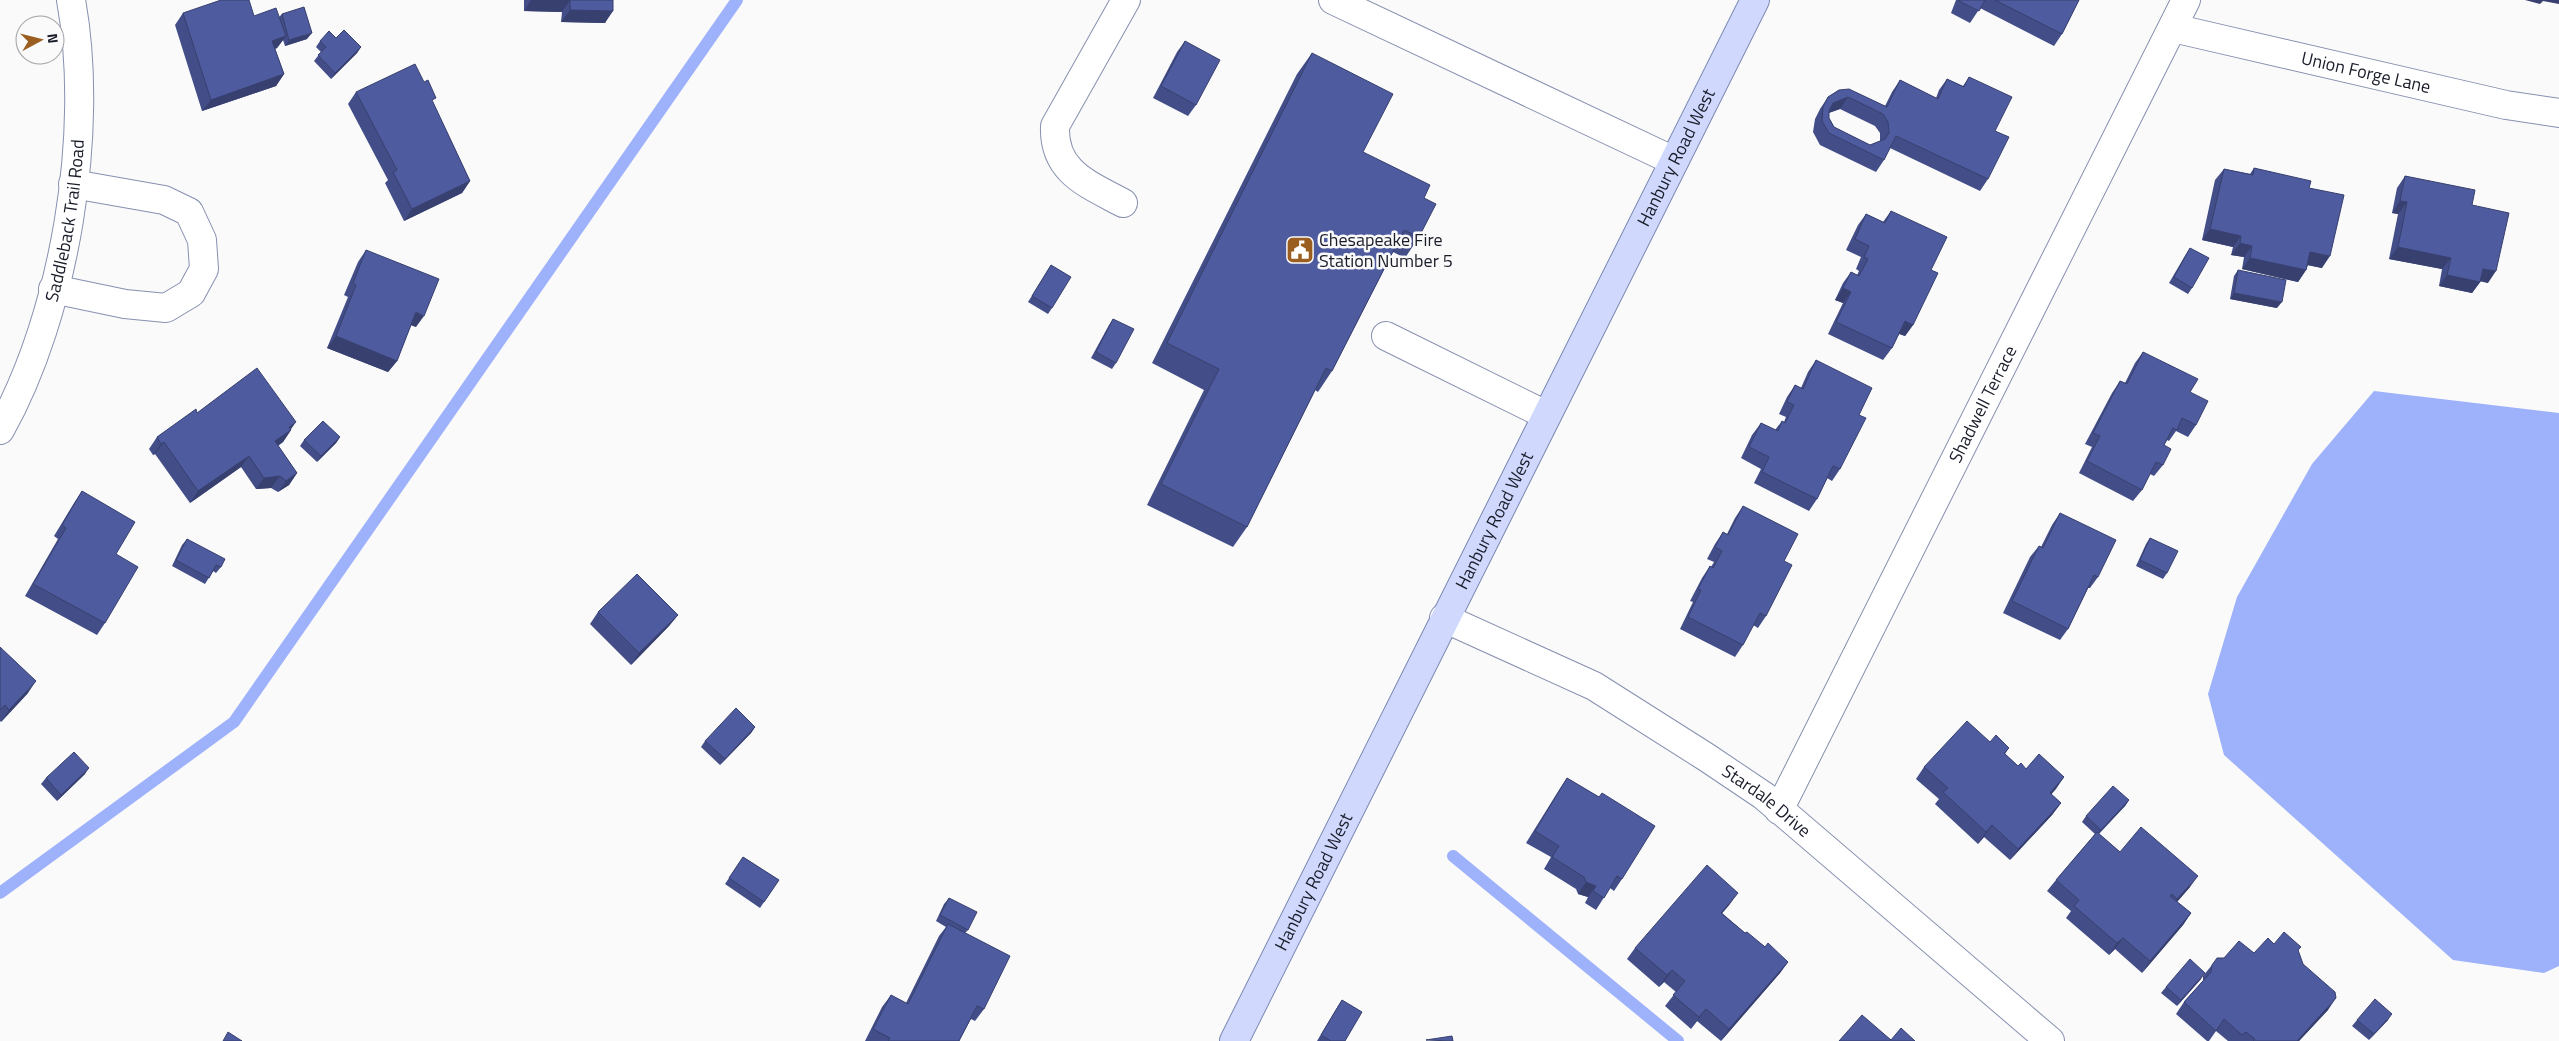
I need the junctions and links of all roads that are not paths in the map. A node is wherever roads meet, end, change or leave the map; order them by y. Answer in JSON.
{"nodes":[{"id":1,"x":71,"y":0,"type":"edge"},
{"id":2,"x":1126,"y":0,"type":"edge"},
{"id":3,"x":1333,"y":0,"type":"edge"},
{"id":4,"x":1755,"y":0,"type":"edge"},
{"id":5,"x":2186,"y":0,"type":"edge"},
{"id":6,"x":2173,"y":28,"type":"junction"},
{"id":7,"x":2559,"y":112,"type":"edge"},
{"id":8,"x":1674,"y":161,"type":"junction"},
{"id":9,"x":73,"y":184,"type":"junction"},
{"id":10,"x":1124,"y":203,"type":"dead end"},
{"id":11,"x":53,"y":289,"type":"junction"},
{"id":12,"x":1386,"y":336,"type":"dead end"},
{"id":13,"x":1546,"y":415,"type":"junction"},
{"id":14,"x":0,"y":430,"type":"edge"},
{"id":15,"x":1444,"y":618,"type":"junction"},
{"id":16,"x":1779,"y":810,"type":"junction"},
{"id":17,"x":1234,"y":1041,"type":"edge"},
{"id":18,"x":2050,"y":1041,"type":"edge"}],
"edges":[{"from":1,"to":9,"type":"street","name":"Saddleback Trail Road"},
{"from":2,"to":10,"type":"street"},
{"from":3,"to":8,"type":"street"},
{"from":4,"to":8,"type":"main road","name":"Hanbury Road West"},
{"from":5,"to":6,"type":"street","name":"Shadwell Terrace"},
{"from":6,"to":7,"type":"street","name":"Union Forge Lane"},
{"from":6,"to":16,"type":"street","name":"Shadwell Terrace"},
{"from":8,"to":13,"type":"main road","name":"Hanbury Road West"},
{"from":9,"to":11,"type":"street","name":"Saddleback Trail Road"},
{"from":9,"to":11,"type":"street"},
{"from":11,"to":14,"type":"street","name":"Saddleback Trail Road"},
{"from":12,"to":13,"type":"street"},
{"from":13,"to":15,"type":"main road","name":"Hanbury Road West"},
{"from":15,"to":16,"type":"street","name":"Stardale Drive"},
{"from":15,"to":17,"type":"main road","name":"Hanbury Road West"},
{"from":16,"to":18,"type":"street","name":"Stardale Drive"}]}
